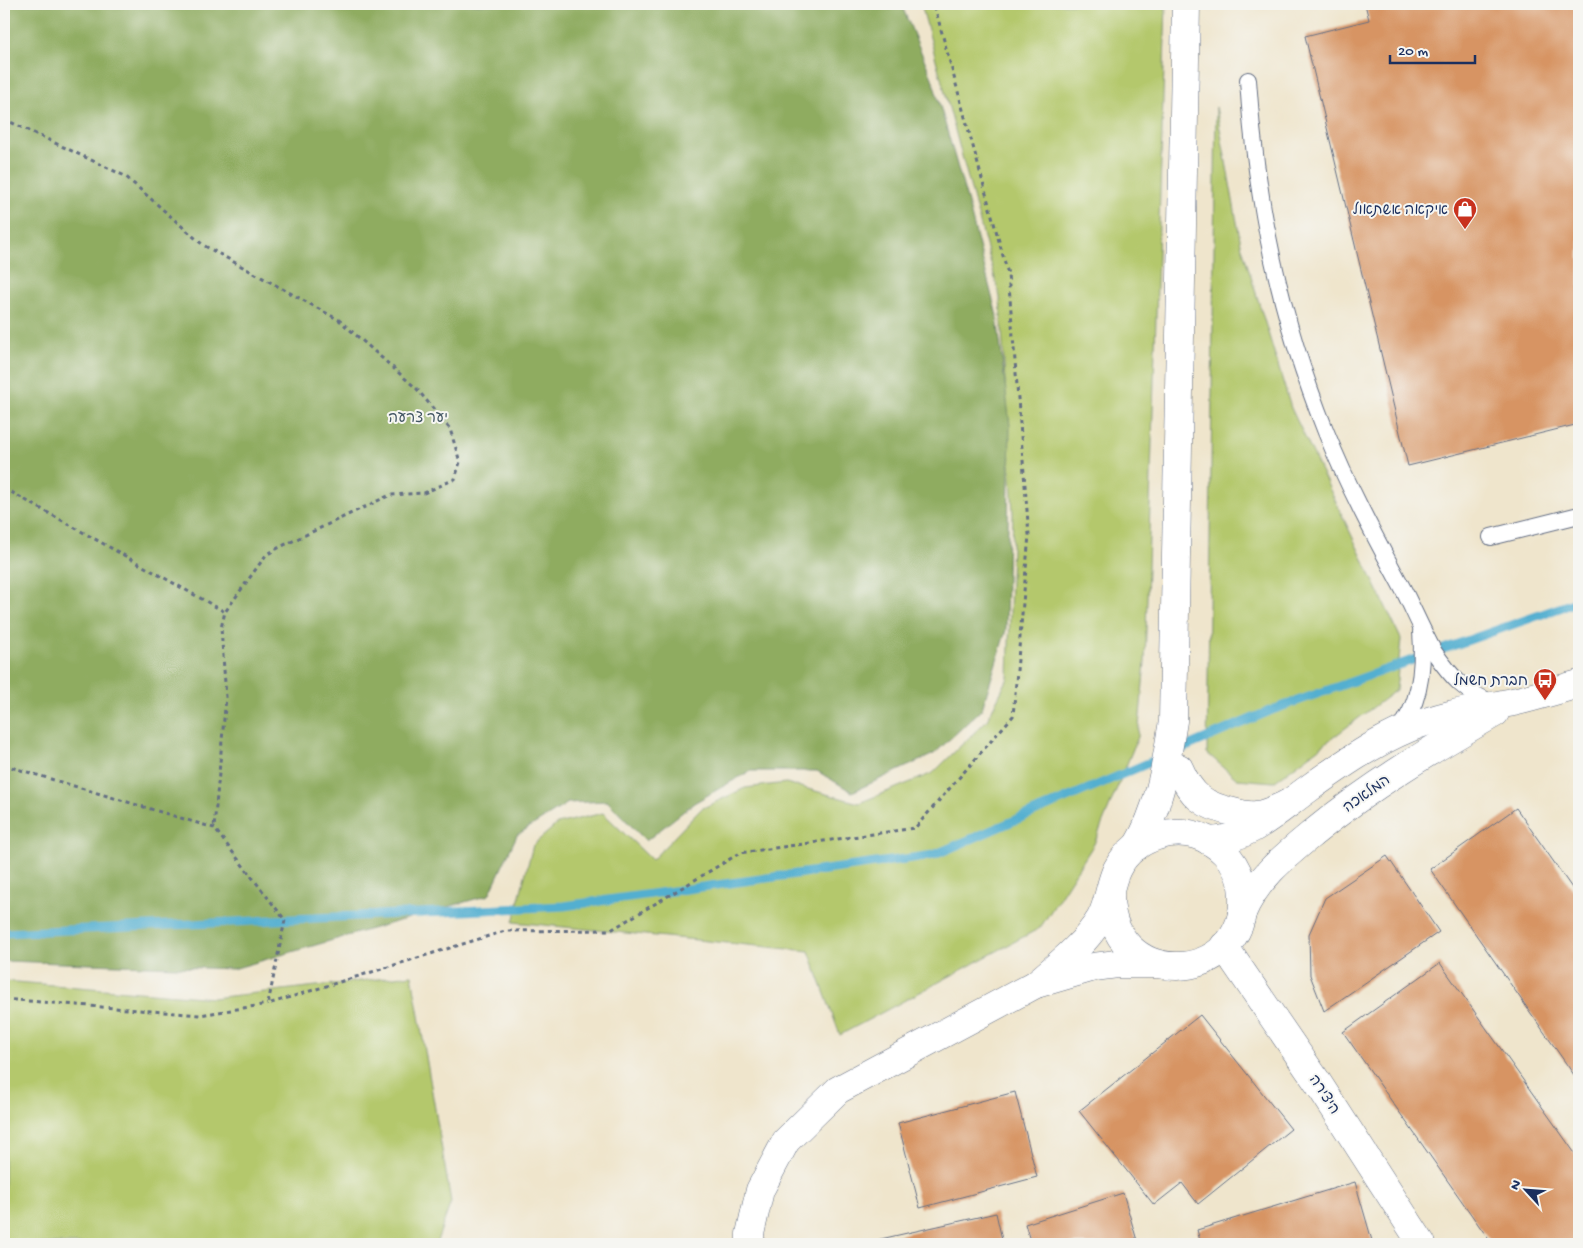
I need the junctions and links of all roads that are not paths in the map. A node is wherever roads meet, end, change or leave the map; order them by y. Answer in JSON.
{"nodes":[{"id":1,"x":1186,"y":4,"type":"edge"},
{"id":2,"x":1248,"y":80,"type":"dead end"},
{"id":3,"x":1579,"y":515,"type":"edge"},
{"id":4,"x":1492,"y":537,"type":"dead end"},
{"id":5,"x":1420,"y":622,"type":"junction"},
{"id":6,"x":1579,"y":684,"type":"edge"},
{"id":7,"x":1507,"y":703,"type":"junction"},
{"id":8,"x":1173,"y":721,"type":"junction"},
{"id":9,"x":1397,"y":733,"type":"junction"},
{"id":10,"x":1179,"y":768,"type":"junction"},
{"id":11,"x":1289,"y":803,"type":"junction"},
{"id":12,"x":1208,"y":840,"type":"junction"},
{"id":13,"x":1137,"y":846,"type":"junction"},
{"id":14,"x":1110,"y":890,"type":"junction"},
{"id":15,"x":1242,"y":912,"type":"junction"},
{"id":16,"x":1224,"y":946,"type":"junction"},
{"id":17,"x":1157,"y":964,"type":"junction"},
{"id":18,"x":1036,"y":984,"type":"junction"},
{"id":19,"x":750,"y":1244,"type":"edge"},
{"id":20,"x":1422,"y":1244,"type":"edge"}],
"edges":[{"from":1,"to":8,"type":"street"},
{"from":2,"to":5,"type":"lane"},
{"from":3,"to":4,"type":"lane"},
{"from":5,"to":7,"type":"lane"},
{"from":5,"to":9,"type":"lane"},
{"from":6,"to":7,"type":"street","name":"המלאכה"},
{"from":7,"to":9,"type":"street","name":"המלאכה"},
{"from":7,"to":15,"type":"street","name":"המלאכה"},
{"from":8,"to":10,"type":"street"},
{"from":8,"to":13,"type":"street"},
{"from":9,"to":11,"type":"street","name":"המלאכה"},
{"from":10,"to":11,"type":"street"},
{"from":10,"to":12,"type":"street"},
{"from":11,"to":12,"type":"street","name":"המלאכה"},
{"from":12,"to":13,"type":"street"},
{"from":12,"to":15,"type":"street"},
{"from":13,"to":14,"type":"street"},
{"from":14,"to":17,"type":"street"},
{"from":14,"to":18,"type":"street"},
{"from":15,"to":16,"type":"street"},
{"from":16,"to":17,"type":"street"},
{"from":16,"to":20,"type":"street","name":"היצירה"},
{"from":17,"to":18,"type":"street"},
{"from":18,"to":19,"type":"street"}]}
